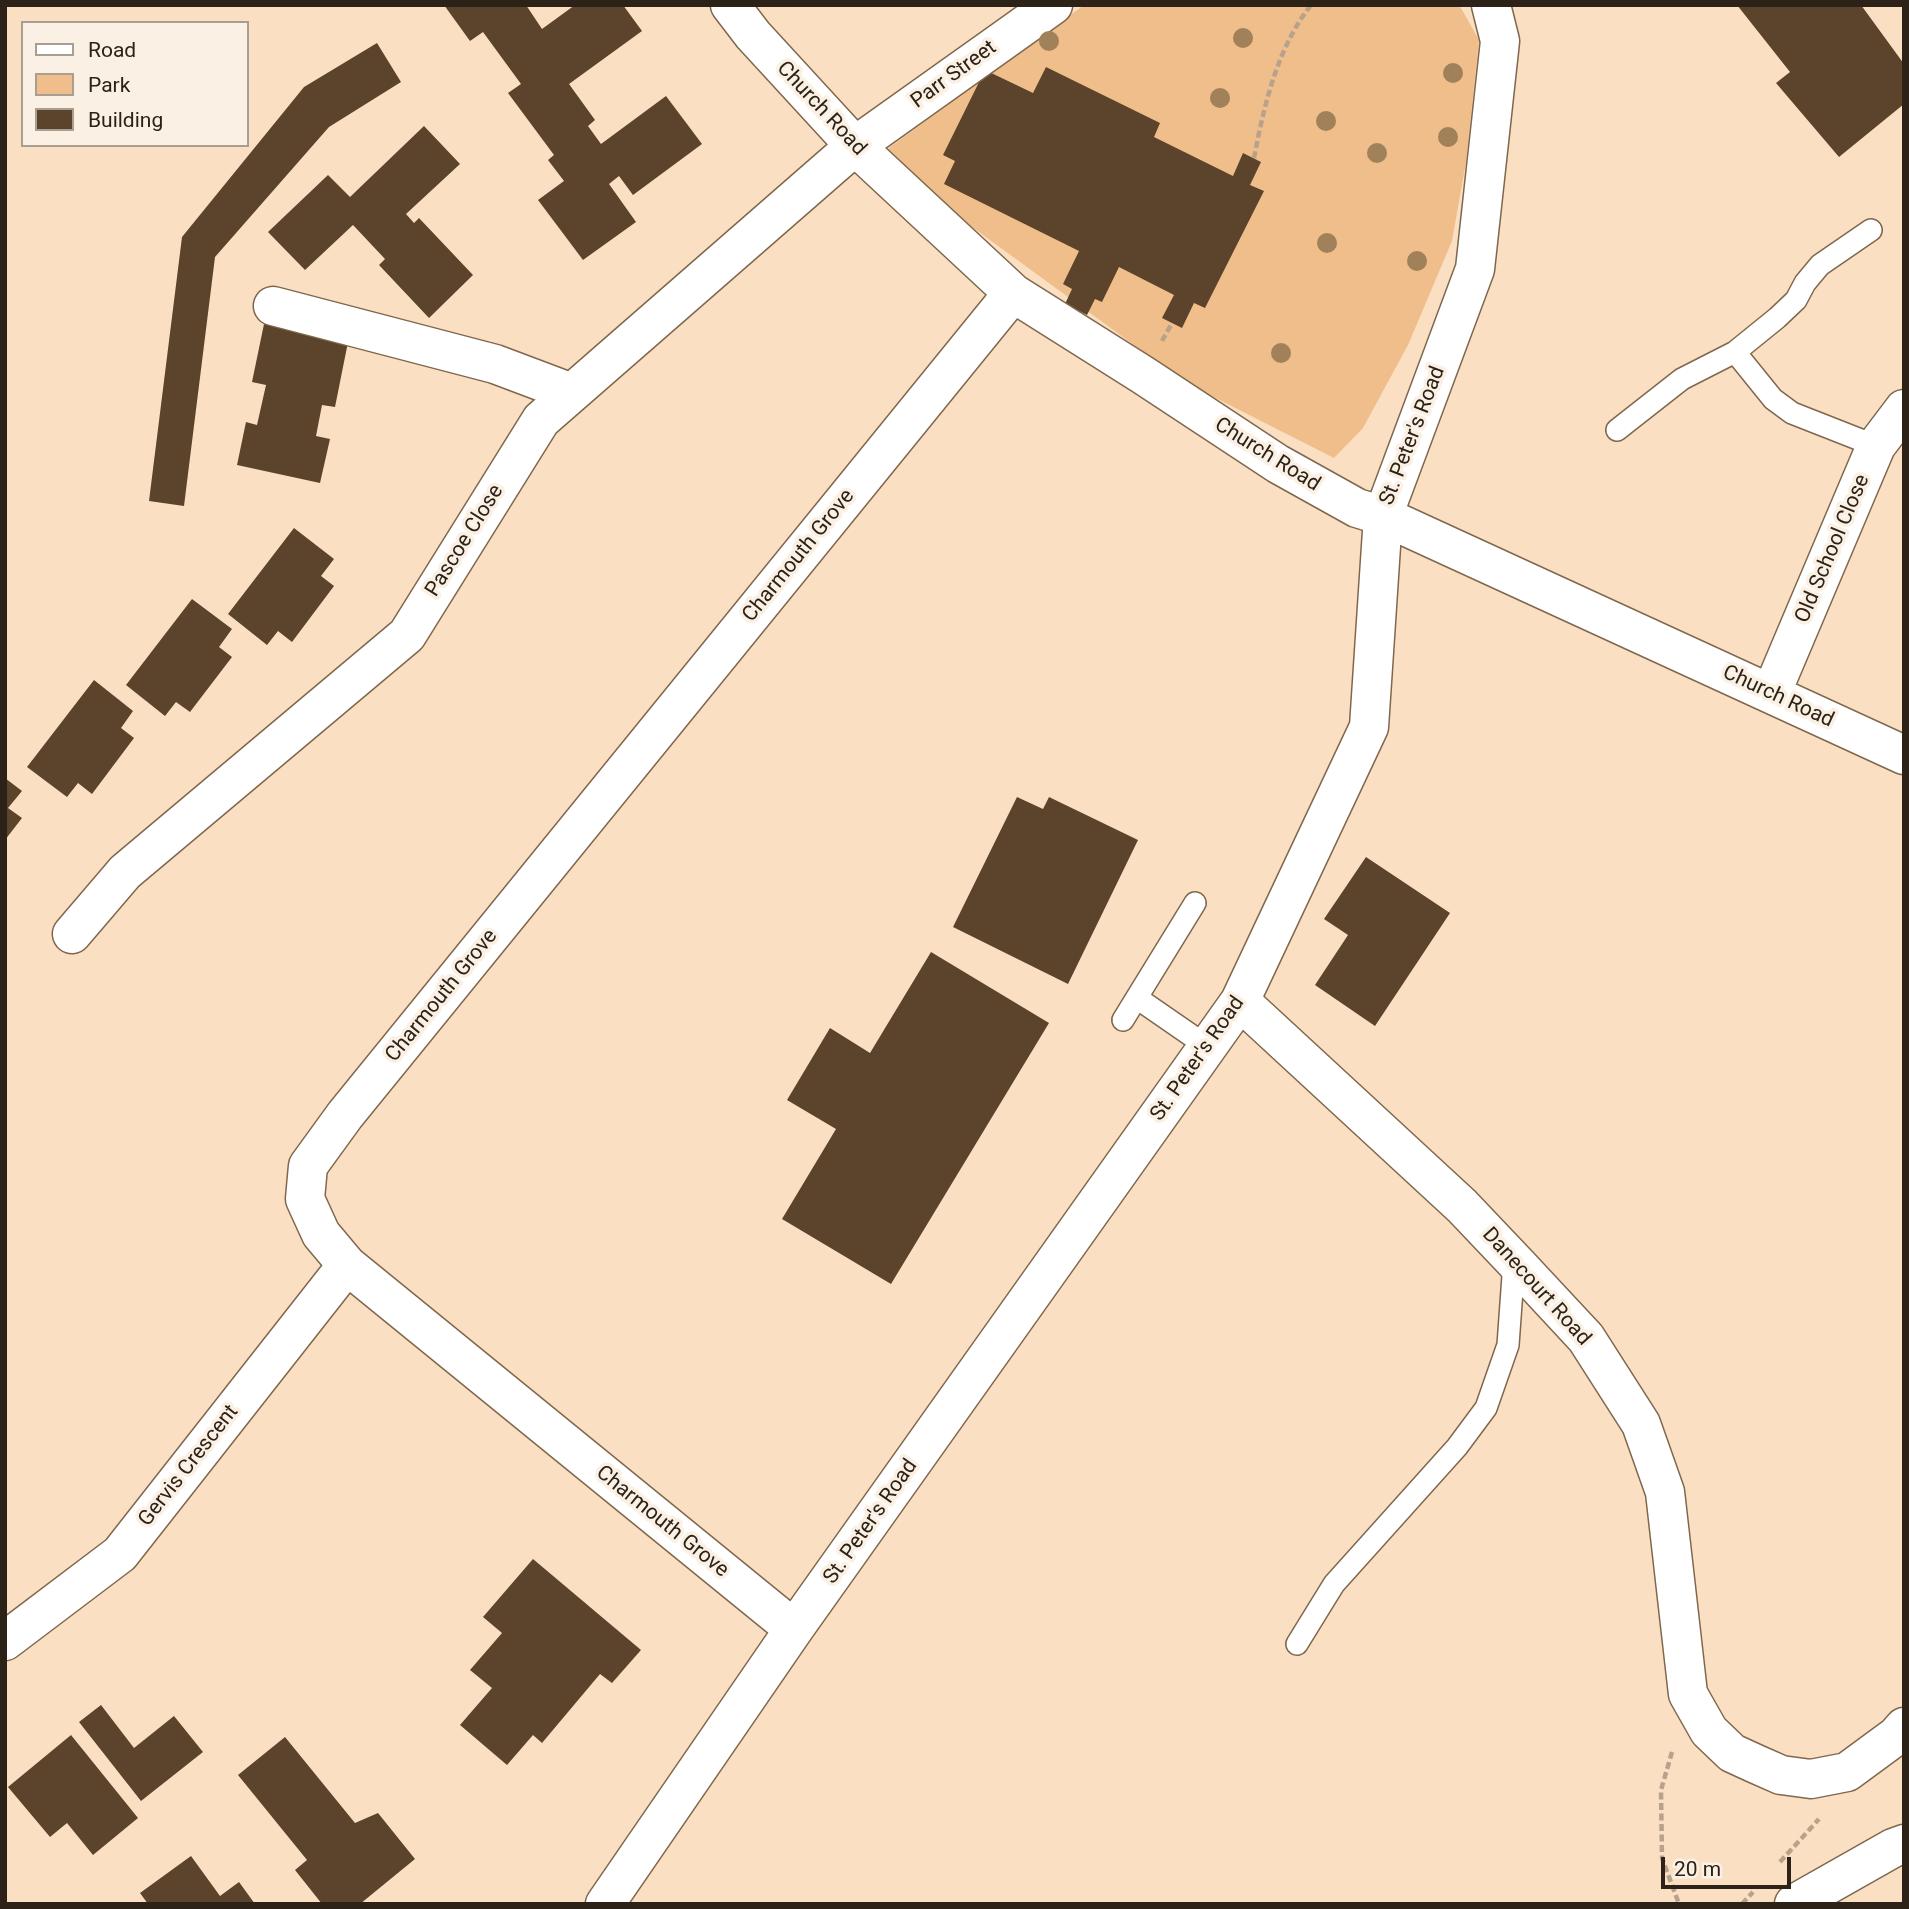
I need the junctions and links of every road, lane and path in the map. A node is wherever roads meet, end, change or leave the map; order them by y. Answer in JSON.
{"nodes":[{"id":1,"x":730,"y":5,"type":"edge"},
{"id":2,"x":1053,"y":5,"type":"edge"},
{"id":3,"x":1311,"y":5,"type":"edge"},
{"id":4,"x":1491,"y":5,"type":"edge"},
{"id":5,"x":855,"y":146,"type":"junction"},
{"id":6,"x":1254,"y":158,"type":"dead end"},
{"id":7,"x":1871,"y":230,"type":"dead end"},
{"id":8,"x":1013,"y":293,"type":"junction"},
{"id":9,"x":272,"y":306,"type":"dead end"},
{"id":10,"x":1172,"y":323,"type":"dead end"},
{"id":11,"x":1165,"y":335,"type":"dead end"},
{"id":12,"x":1735,"y":352,"type":"junction"},
{"id":13,"x":572,"y":393,"type":"junction"},
{"id":14,"x":1904,"y":409,"type":"edge"},
{"id":15,"x":1617,"y":430,"type":"dead end"},
{"id":16,"x":1876,"y":446,"type":"junction"},
{"id":17,"x":1383,"y":516,"type":"junction"},
{"id":18,"x":1771,"y":694,"type":"junction"},
{"id":19,"x":1904,"y":755,"type":"edge"},
{"id":20,"x":1195,"y":903,"type":"dead end"},
{"id":21,"x":72,"y":934,"type":"dead end"},
{"id":22,"x":1137,"y":998,"type":"junction"},
{"id":23,"x":1240,"y":1001,"type":"junction"},
{"id":24,"x":1123,"y":1020,"type":"dead end"},
{"id":25,"x":1208,"y":1047,"type":"junction"},
{"id":26,"x":1514,"y":1262,"type":"junction"},
{"id":27,"x":346,"y":1265,"type":"junction"},
{"id":28,"x":794,"y":1629,"type":"junction"},
{"id":29,"x":5,"y":1641,"type":"edge"},
{"id":30,"x":1297,"y":1644,"type":"dead end"},
{"id":31,"x":1688,"y":1694,"type":"junction"},
{"id":32,"x":1900,"y":1731,"type":"edge"},
{"id":33,"x":1904,"y":1844,"type":"edge"},
{"id":34,"x":605,"y":1904,"type":"edge"},
{"id":35,"x":1679,"y":1904,"type":"edge"},
{"id":36,"x":1794,"y":1904,"type":"edge"}],
"edges":[{"from":1,"to":5,"type":"street","name":"Church Road"},
{"from":2,"to":5,"type":"street","name":"Parr Street"},
{"from":3,"to":6,"type":"path"},
{"from":4,"to":17,"type":"street","name":"St. Peter's Road"},
{"from":5,"to":8,"type":"street","name":"Church Road"},
{"from":5,"to":13,"type":"street","name":"Pascoe Close"},
{"from":7,"to":12,"type":"lane"},
{"from":8,"to":17,"type":"street","name":"Church Road"},
{"from":8,"to":27,"type":"street","name":"Charmouth Grove"},
{"from":9,"to":13,"type":"street"},
{"from":10,"to":11,"type":"path"},
{"from":12,"to":15,"type":"lane"},
{"from":12,"to":16,"type":"lane"},
{"from":13,"to":21,"type":"street","name":"Pascoe Close"},
{"from":14,"to":16,"type":"street","name":"Old School Close"},
{"from":16,"to":18,"type":"street","name":"Old School Close"},
{"from":17,"to":18,"type":"street","name":"Church Road"},
{"from":17,"to":23,"type":"street","name":"St. Peter's Road"},
{"from":18,"to":19,"type":"street","name":"Church Road"},
{"from":20,"to":22,"type":"lane"},
{"from":22,"to":24,"type":"lane"},
{"from":22,"to":25,"type":"lane"},
{"from":23,"to":25,"type":"street","name":"St. Peter's Road"},
{"from":23,"to":26,"type":"street","name":"Danecourt Road"},
{"from":25,"to":28,"type":"street","name":"St. Peter's Road"},
{"from":26,"to":30,"type":"lane"},
{"from":26,"to":31,"type":"street","name":"Danecourt Road"},
{"from":27,"to":28,"type":"street","name":"Charmouth Grove"},
{"from":27,"to":29,"type":"street","name":"Gervis Crescent"},
{"from":28,"to":34,"type":"street","name":"St. Peter's Road"},
{"from":31,"to":32,"type":"street","name":"Danecourt Road"},
{"from":31,"to":35,"type":"path"},
{"from":33,"to":36,"type":"street"}]}
